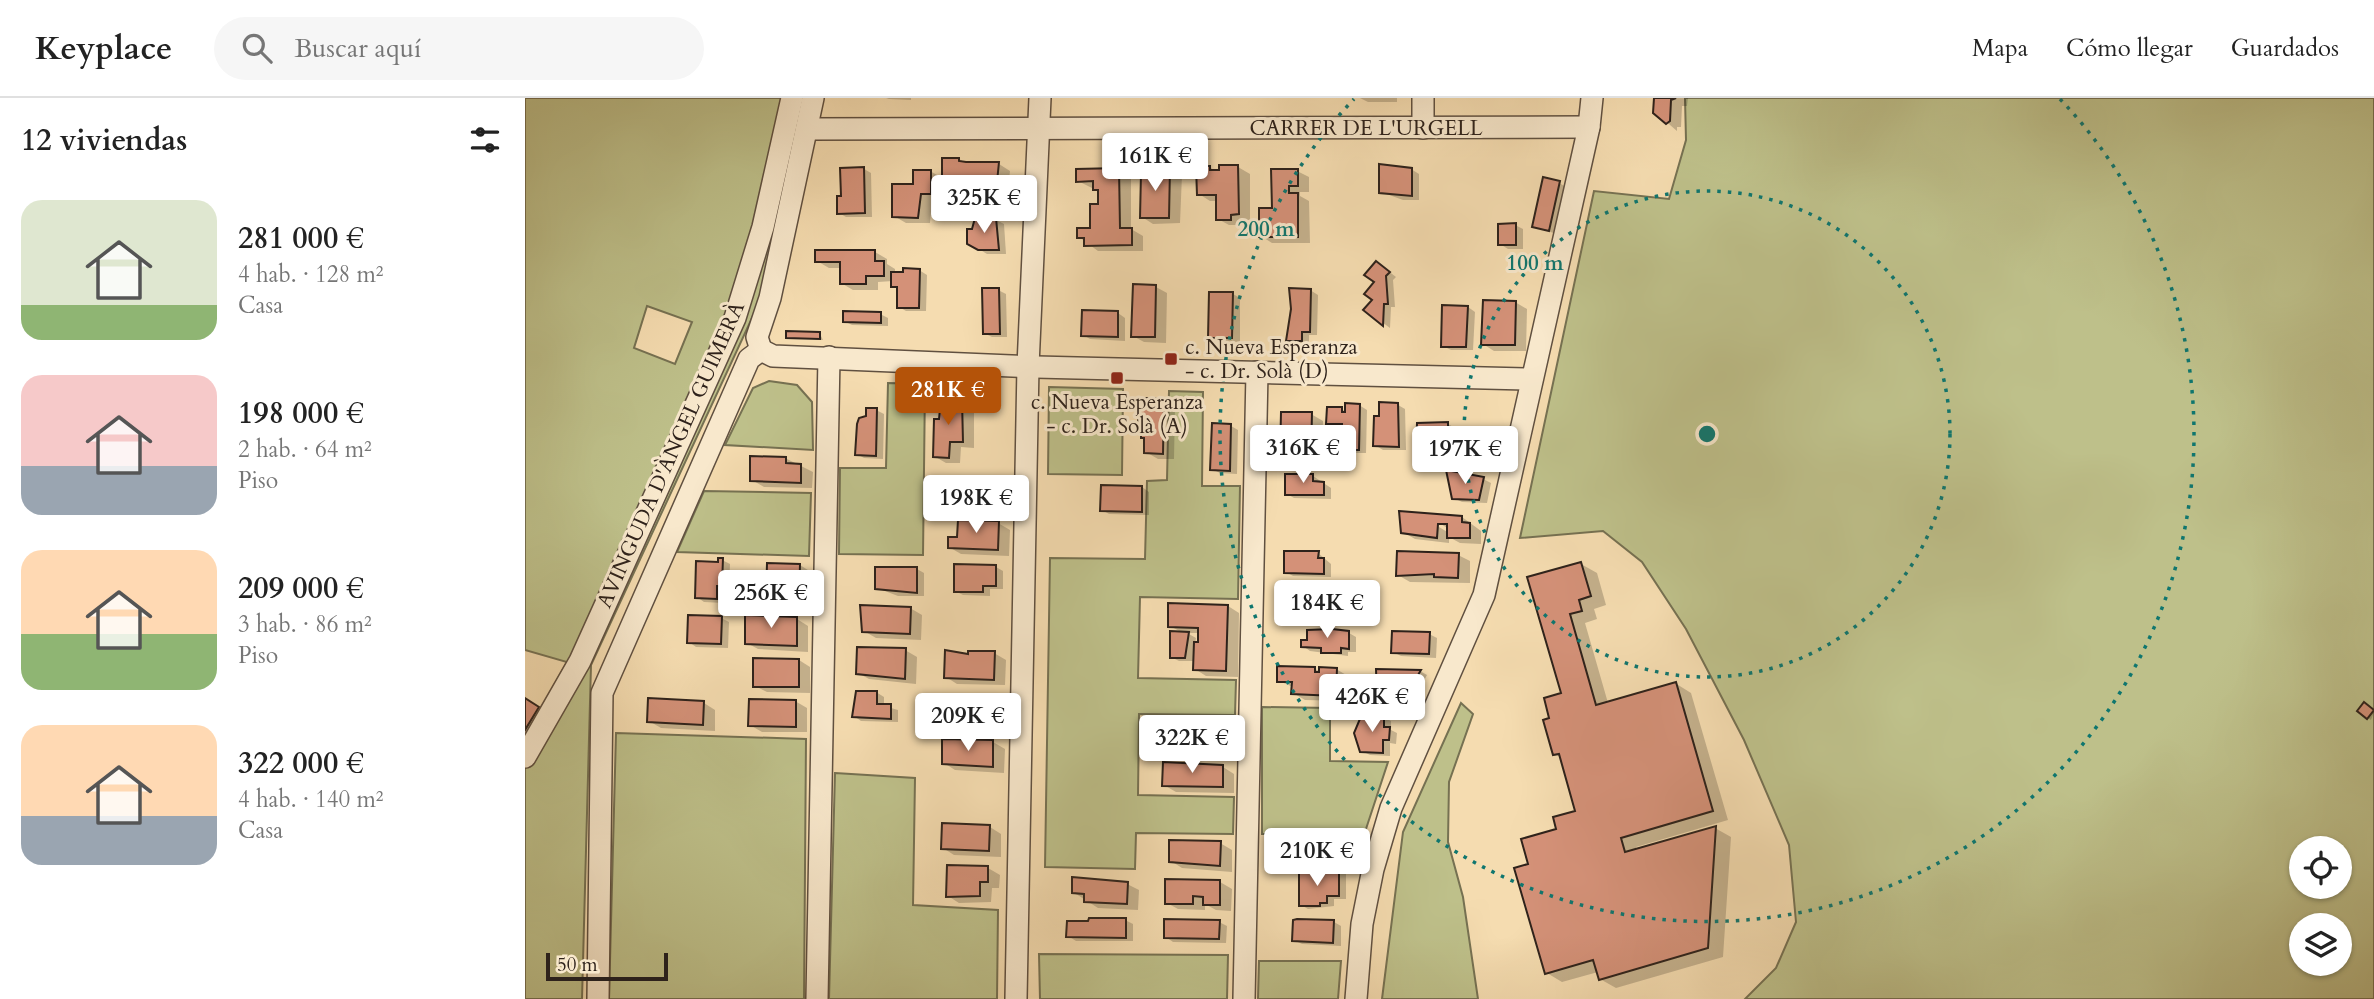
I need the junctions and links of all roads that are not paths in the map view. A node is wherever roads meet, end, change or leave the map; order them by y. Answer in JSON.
{"nodes":[{"id":1,"x":792,"y":98,"type":"edge"},
{"id":2,"x":813,"y":98,"type":"edge"},
{"id":3,"x":1040,"y":98,"type":"edge"},
{"id":4,"x":1423,"y":98,"type":"edge"},
{"id":5,"x":1592,"y":98,"type":"edge"},
{"id":6,"x":1039,"y":127,"type":"junction"},
{"id":7,"x":1589,"y":127,"type":"junction"},
{"id":8,"x":1423,"y":128,"type":"junction"},
{"id":9,"x":807,"y":130,"type":"junction"},
{"id":10,"x":761,"y":350,"type":"junction"},
{"id":11,"x":829,"y":358,"type":"junction"},
{"id":12,"x":1028,"y":366,"type":"junction"},
{"id":13,"x":1257,"y":372,"type":"junction"},
{"id":14,"x":1531,"y":379,"type":"junction"},
{"id":15,"x":525,"y":757,"type":"edge"},
{"id":16,"x":598,"y":999,"type":"edge"},
{"id":17,"x":817,"y":999,"type":"edge"},
{"id":18,"x":1016,"y":999,"type":"edge"},
{"id":19,"x":1244,"y":999,"type":"edge"},
{"id":20,"x":1356,"y":999,"type":"edge"}],
"edges":[{"from":1,"to":15,"type":"street","name":"AVINGUDA D'ÀNGEL GUIMERÀ"},
{"from":2,"to":9,"type":"street"},
{"from":3,"to":6,"type":"street"},
{"from":4,"to":8,"type":"street"},
{"from":5,"to":7,"type":"street"},
{"from":6,"to":8,"type":"street","name":"CARRER DE L'URGELL"},
{"from":6,"to":9,"type":"street","name":"CARRER DE L'URGELL"},
{"from":6,"to":12,"type":"street"},
{"from":7,"to":8,"type":"street","name":"CARRER DE L'URGELL"},
{"from":7,"to":14,"type":"street"},
{"from":9,"to":10,"type":"street"},
{"from":10,"to":11,"type":"street"},
{"from":10,"to":16,"type":"street"},
{"from":11,"to":12,"type":"street"},
{"from":11,"to":17,"type":"street"},
{"from":12,"to":13,"type":"street"},
{"from":12,"to":18,"type":"street"},
{"from":13,"to":14,"type":"street"},
{"from":13,"to":19,"type":"street"},
{"from":14,"to":20,"type":"street"}]}
